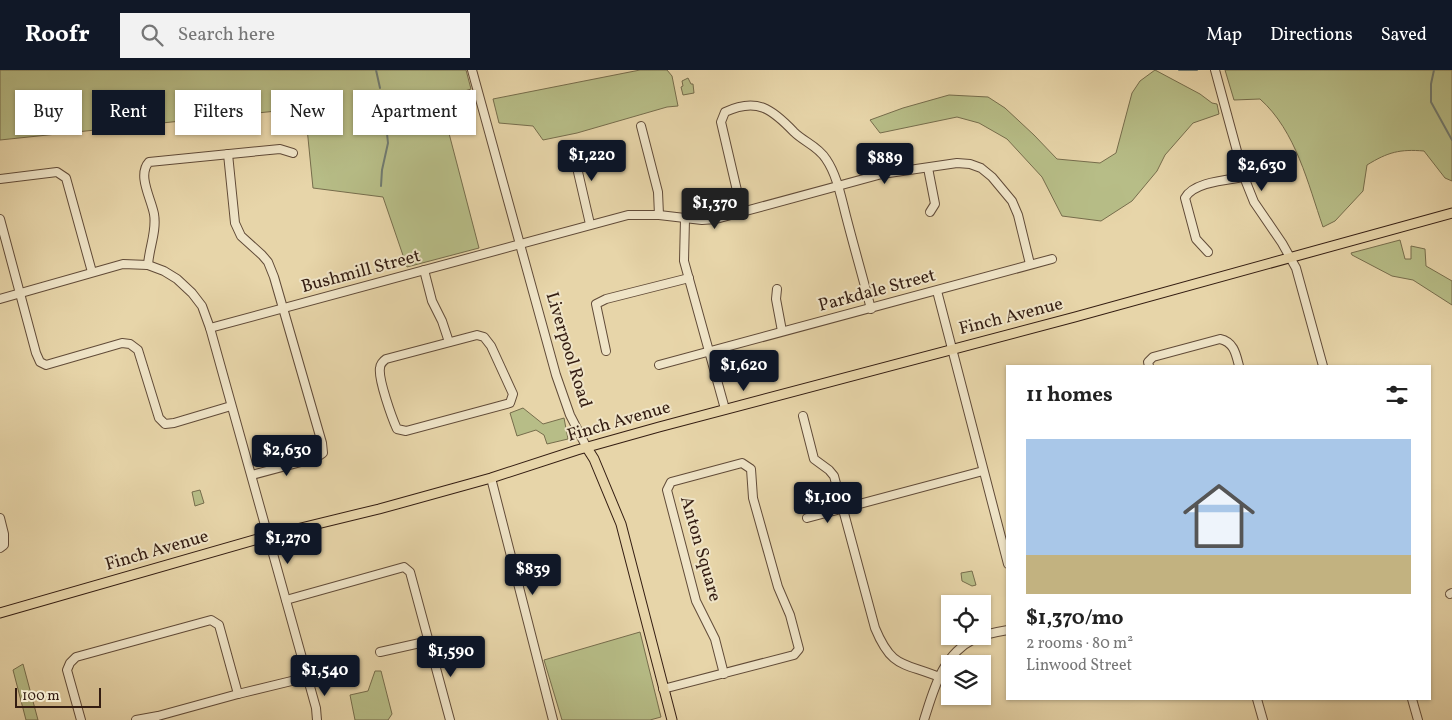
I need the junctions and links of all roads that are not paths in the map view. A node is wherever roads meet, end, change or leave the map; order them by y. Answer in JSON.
{"nodes":[{"id":1,"x":472,"y":70,"type":"edge"},
{"id":2,"x":1215,"y":70,"type":"edge"},
{"id":3,"x":641,"y":126,"type":"dead end"},
{"id":4,"x":572,"y":146,"type":"dead end"},
{"id":5,"x":293,"y":152,"type":"dead end"},
{"id":6,"x":228,"y":154,"type":"junction"},
{"id":7,"x":928,"y":168,"type":"junction"},
{"id":8,"x":1244,"y":176,"type":"junction"},
{"id":9,"x":0,"y":179,"type":"edge"},
{"id":10,"x":838,"y":186,"type":"junction"},
{"id":11,"x":742,"y":212,"type":"junction"},
{"id":12,"x":930,"y":212,"type":"dead end"},
{"id":13,"x":1452,"y":213,"type":"edge"},
{"id":14,"x":659,"y":215,"type":"junction"},
{"id":15,"x":0,"y":219,"type":"edge"},
{"id":16,"x":685,"y":219,"type":"junction"},
{"id":17,"x":590,"y":224,"type":"junction"},
{"id":18,"x":520,"y":244,"type":"junction"},
{"id":19,"x":1208,"y":252,"type":"dead end"},
{"id":20,"x":1291,"y":258,"type":"junction"},
{"id":21,"x":1052,"y":259,"type":"dead end"},
{"id":22,"x":1030,"y":264,"type":"junction"},
{"id":23,"x":148,"y":265,"type":"junction"},
{"id":24,"x":424,"y":270,"type":"junction"},
{"id":25,"x":92,"y":272,"type":"junction"},
{"id":26,"x":689,"y":278,"type":"junction"},
{"id":27,"x":777,"y":289,"type":"dead end"},
{"id":28,"x":937,"y":291,"type":"junction"},
{"id":29,"x":20,"y":293,"type":"junction"},
{"id":30,"x":0,"y":299,"type":"edge"},
{"id":31,"x":282,"y":308,"type":"junction"},
{"id":32,"x":871,"y":309,"type":"junction"},
{"id":33,"x":210,"y":328,"type":"junction"},
{"id":34,"x":782,"y":331,"type":"junction"},
{"id":35,"x":449,"y":342,"type":"junction"},
{"id":36,"x":951,"y":348,"type":"junction"},
{"id":37,"x":606,"y":351,"type":"dead end"},
{"id":38,"x":709,"y":352,"type":"junction"},
{"id":39,"x":659,"y":365,"type":"dead end"},
{"id":40,"x":1149,"y":365,"type":"edge"},
{"id":41,"x":1239,"y":365,"type":"edge"},
{"id":42,"x":1323,"y":365,"type":"edge"},
{"id":43,"x":232,"y":406,"type":"junction"},
{"id":44,"x":725,"y":409,"type":"junction"},
{"id":45,"x":803,"y":416,"type":"dead end"},
{"id":46,"x":587,"y":448,"type":"junction"},
{"id":47,"x":983,"y":471,"type":"junction"},
{"id":48,"x":252,"y":475,"type":"junction"},
{"id":49,"x":491,"y":478,"type":"junction"},
{"id":50,"x":843,"y":508,"type":"junction"},
{"id":51,"x":0,"y":518,"type":"edge"},
{"id":52,"x":807,"y":518,"type":"dead end"},
{"id":53,"x":268,"y":536,"type":"junction"},
{"id":54,"x":0,"y":548,"type":"edge"},
{"id":55,"x":1006,"y":557,"type":"edge"},
{"id":56,"x":286,"y":600,"type":"junction"},
{"id":57,"x":0,"y":613,"type":"edge"},
{"id":58,"x":1006,"y":630,"type":"edge"},
{"id":59,"x":429,"y":641,"type":"junction"},
{"id":60,"x":380,"y":652,"type":"dead end"},
{"id":61,"x":724,"y":674,"type":"junction"},
{"id":62,"x":308,"y":677,"type":"junction"},
{"id":63,"x":938,"y":677,"type":"junction"},
{"id":64,"x":664,"y":689,"type":"junction"},
{"id":65,"x":238,"y":694,"type":"junction"},
{"id":66,"x":1257,"y":700,"type":"edge"},
{"id":67,"x":1412,"y":700,"type":"edge"},
{"id":68,"x":159,"y":718,"type":"edge"},
{"id":69,"x":81,"y":720,"type":"edge"},
{"id":70,"x":136,"y":720,"type":"edge"},
{"id":71,"x":317,"y":720,"type":"edge"},
{"id":72,"x":450,"y":720,"type":"edge"},
{"id":73,"x":554,"y":720,"type":"edge"},
{"id":74,"x":672,"y":720,"type":"edge"},
{"id":75,"x":924,"y":720,"type":"edge"},
{"id":76,"x":1263,"y":720,"type":"edge"},
{"id":77,"x":1418,"y":720,"type":"edge"}],
"edges":[{"from":1,"to":18,"type":"street","name":"Liverpool Road"},
{"from":2,"to":8,"type":"street"},
{"from":3,"to":14,"type":"street"},
{"from":4,"to":17,"type":"street"},
{"from":5,"to":6,"type":"street"},
{"from":6,"to":23,"type":"street"},
{"from":6,"to":31,"type":"street"},
{"from":7,"to":10,"type":"street","name":"Bushmill Street"},
{"from":7,"to":12,"type":"street"},
{"from":7,"to":22,"type":"street","name":"Bushmill Street"},
{"from":8,"to":19,"type":"street"},
{"from":8,"to":20,"type":"street"},
{"from":9,"to":25,"type":"street"},
{"from":10,"to":11,"type":"street","name":"Bushmill Street"},
{"from":10,"to":11,"type":"street"},
{"from":10,"to":32,"type":"street"},
{"from":11,"to":16,"type":"street","name":"Bushmill Street"},
{"from":13,"to":20,"type":"main road","name":"Finch Avenue"},
{"from":14,"to":16,"type":"street","name":"Bushmill Street"},
{"from":14,"to":17,"type":"street","name":"Bushmill Street"},
{"from":15,"to":29,"type":"street"},
{"from":16,"to":26,"type":"street"},
{"from":17,"to":18,"type":"street","name":"Bushmill Street"},
{"from":18,"to":24,"type":"street","name":"Bushmill Street"},
{"from":18,"to":46,"type":"street","name":"Liverpool Road"},
{"from":20,"to":36,"type":"main road","name":"Finch Avenue"},
{"from":20,"to":42,"type":"street"},
{"from":21,"to":22,"type":"street","name":"Parkdale Street"},
{"from":22,"to":28,"type":"street","name":"Parkdale Street"},
{"from":23,"to":25,"type":"street"},
{"from":23,"to":33,"type":"street"},
{"from":24,"to":31,"type":"street","name":"Bushmill Street"},
{"from":24,"to":35,"type":"street"},
{"from":25,"to":29,"type":"street"},
{"from":26,"to":37,"type":"street"},
{"from":26,"to":38,"type":"street"},
{"from":27,"to":34,"type":"street"},
{"from":28,"to":32,"type":"street","name":"Parkdale Street"},
{"from":28,"to":36,"type":"street"},
{"from":29,"to":30,"type":"street"},
{"from":29,"to":43,"type":"street"},
{"from":31,"to":33,"type":"street","name":"Bushmill Street"},
{"from":31,"to":48,"type":"street"},
{"from":32,"to":34,"type":"street","name":"Parkdale Street"},
{"from":33,"to":43,"type":"street"},
{"from":34,"to":38,"type":"street","name":"Parkdale Street"},
{"from":35,"to":35,"type":"street"},
{"from":36,"to":44,"type":"main road","name":"Finch Avenue"},
{"from":36,"to":47,"type":"street"},
{"from":38,"to":39,"type":"street","name":"Parkdale Street"},
{"from":38,"to":44,"type":"street"},
{"from":40,"to":41,"type":"street"},
{"from":43,"to":48,"type":"street"},
{"from":44,"to":46,"type":"main road","name":"Finch Avenue"},
{"from":45,"to":50,"type":"street"},
{"from":46,"to":49,"type":"main road","name":"Finch Avenue"},
{"from":46,"to":64,"type":"main road","name":"Liverpool Road"},
{"from":47,"to":50,"type":"street"},
{"from":47,"to":55,"type":"street"},
{"from":48,"to":53,"type":"street"},
{"from":49,"to":53,"type":"main road","name":"Finch Avenue"},
{"from":49,"to":73,"type":"street"},
{"from":50,"to":52,"type":"street"},
{"from":50,"to":63,"type":"street"},
{"from":51,"to":54,"type":"street"},
{"from":53,"to":56,"type":"street"},
{"from":53,"to":57,"type":"main road","name":"Finch Avenue"},
{"from":56,"to":59,"type":"street"},
{"from":56,"to":62,"type":"street"},
{"from":58,"to":63,"type":"street"},
{"from":59,"to":60,"type":"street"},
{"from":59,"to":72,"type":"street"},
{"from":61,"to":61,"type":"street","name":"Anton Square"},
{"from":61,"to":64,"type":"street","name":"Anton Square"},
{"from":62,"to":65,"type":"street"},
{"from":62,"to":71,"type":"street"},
{"from":63,"to":75,"type":"street"},
{"from":64,"to":74,"type":"main road","name":"Liverpool Road"},
{"from":65,"to":68,"type":"street"},
{"from":65,"to":69,"type":"street"},
{"from":66,"to":76,"type":"street"},
{"from":67,"to":77,"type":"street"},
{"from":68,"to":70,"type":"street"}]}
